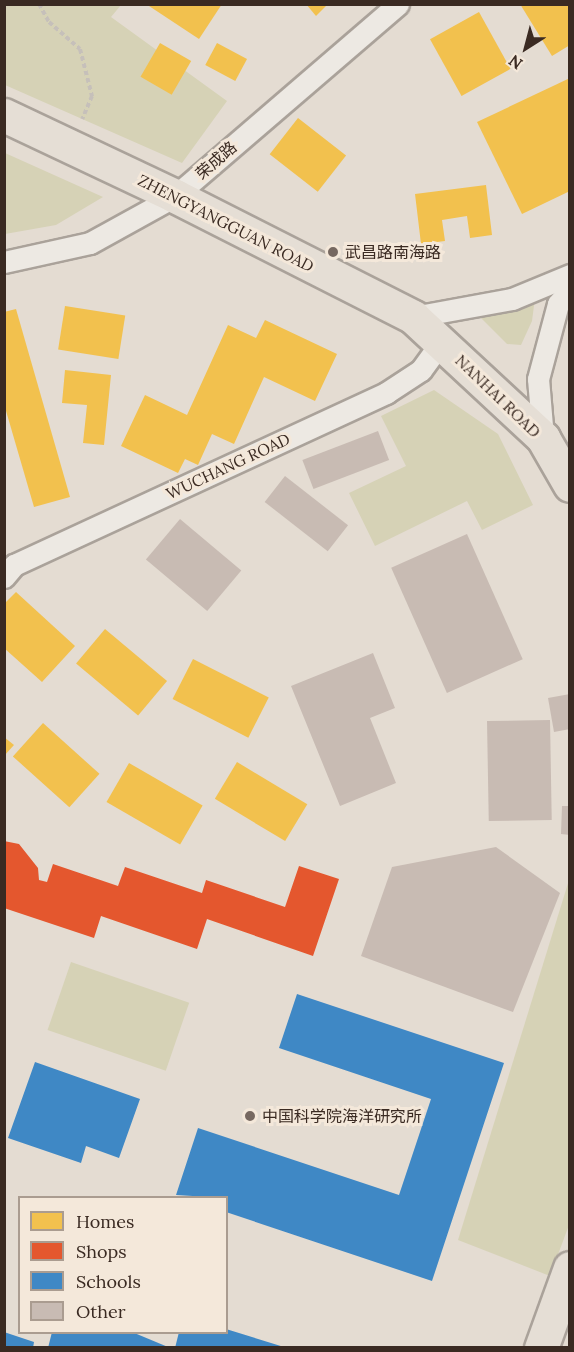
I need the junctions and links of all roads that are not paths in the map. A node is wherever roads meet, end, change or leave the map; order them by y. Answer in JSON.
{"nodes":[{"id":1,"x":398,"y":4,"type":"edge"},
{"id":2,"x":4,"y":115,"type":"edge"},
{"id":3,"x":176,"y":196,"type":"junction"},
{"id":4,"x":4,"y":262,"type":"edge"},
{"id":5,"x":570,"y":275,"type":"edge"},
{"id":6,"x":570,"y":289,"type":"edge"},
{"id":7,"x":413,"y":317,"type":"junction"},
{"id":8,"x":441,"y":342,"type":"junction"},
{"id":9,"x":543,"y":438,"type":"junction"},
{"id":10,"x":570,"y":485,"type":"edge"},
{"id":11,"x":4,"y":577,"type":"edge"},
{"id":12,"x":570,"y":1268,"type":"edge"},
{"id":13,"x":541,"y":1347,"type":"edge"}],
"edges":[{"from":1,"to":3,"type":"street","name":"荣成路"},
{"from":2,"to":3,"type":"main road","name":"ZHENGYANGGUAN ROAD"},
{"from":3,"to":4,"type":"street","name":"荣成路"},
{"from":3,"to":7,"type":"main road","name":"ZHENGYANGGUAN ROAD"},
{"from":5,"to":7,"type":"street"},
{"from":6,"to":9,"type":"street"},
{"from":7,"to":8,"type":"main road","name":"ZHENGYANGGUAN ROAD"},
{"from":8,"to":9,"type":"main road","name":"NANHAI ROAD"},
{"from":8,"to":11,"type":"street","name":"WUCHANG ROAD"},
{"from":9,"to":10,"type":"main road","name":"NANHAI ROAD"},
{"from":12,"to":13,"type":"main road"}]}
